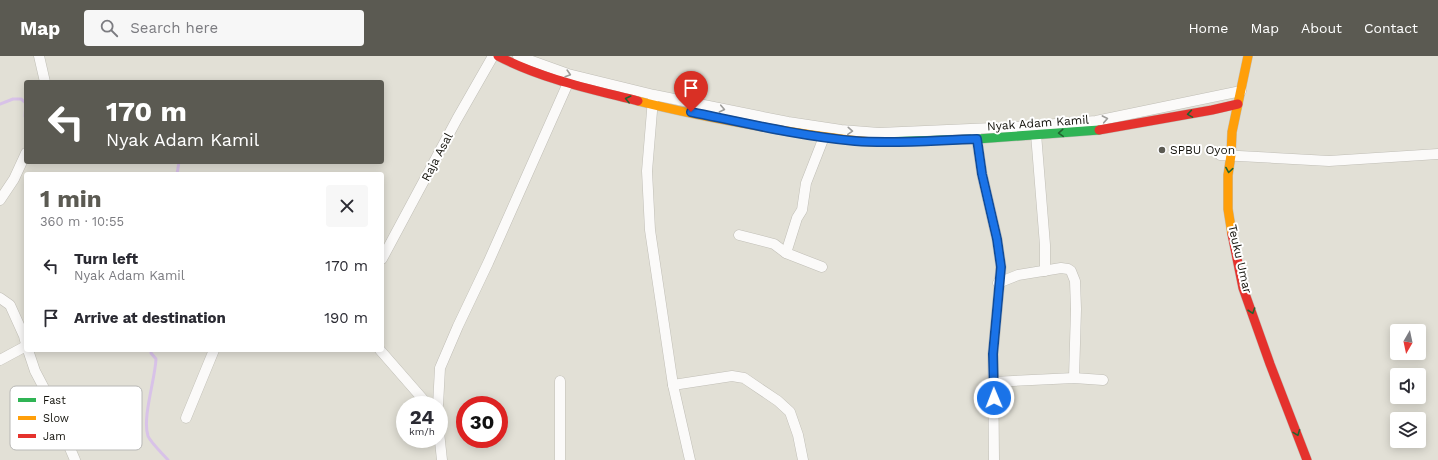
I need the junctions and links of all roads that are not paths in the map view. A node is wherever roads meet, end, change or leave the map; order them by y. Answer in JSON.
{"nodes":[{"id":1,"x":39,"y":56,"type":"edge"},
{"id":2,"x":493,"y":56,"type":"edge"},
{"id":3,"x":498,"y":56,"type":"edge"},
{"id":4,"x":518,"y":56,"type":"edge"},
{"id":5,"x":1248,"y":56,"type":"edge"},
{"id":6,"x":542,"y":70,"type":"junction"},
{"id":7,"x":45,"y":80,"type":"edge"},
{"id":8,"x":1233,"y":81,"type":"dead end"},
{"id":9,"x":568,"y":83,"type":"junction"},
{"id":10,"x":1241,"y":91,"type":"junction"},
{"id":11,"x":1231,"y":94,"type":"junction"},
{"id":12,"x":653,"y":100,"type":"junction"},
{"id":13,"x":1238,"y":104,"type":"junction"},
{"id":14,"x":1228,"y":107,"type":"junction"},
{"id":15,"x":975,"y":128,"type":"junction"},
{"id":16,"x":1227,"y":132,"type":"junction"},
{"id":17,"x":1036,"y":134,"type":"junction"},
{"id":18,"x":824,"y":137,"type":"junction"},
{"id":19,"x":977,"y":139,"type":"junction"},
{"id":20,"x":1438,"y":154,"type":"edge"},
{"id":21,"x":1220,"y":155,"type":"dead end"},
{"id":22,"x":1231,"y":155,"type":"junction"},
{"id":23,"x":24,"y":157,"type":"edge"},
{"id":24,"x":0,"y":200,"type":"edge"},
{"id":25,"x":739,"y":235,"type":"dead end"},
{"id":26,"x":786,"y":253,"type":"junction"},
{"id":27,"x":384,"y":256,"type":"edge"},
{"id":28,"x":822,"y":267,"type":"dead end"},
{"id":29,"x":1045,"y":271,"type":"junction"},
{"id":30,"x":998,"y":283,"type":"junction"},
{"id":31,"x":0,"y":298,"type":"edge"},
{"id":32,"x":24,"y":336,"type":"edge"},
{"id":33,"x":24,"y":346,"type":"edge"},
{"id":34,"x":29,"y":352,"type":"edge"},
{"id":35,"x":213,"y":352,"type":"edge"},
{"id":36,"x":382,"y":352,"type":"edge"},
{"id":37,"x":0,"y":360,"type":"edge"},
{"id":38,"x":1074,"y":378,"type":"junction"},
{"id":39,"x":1103,"y":380,"type":"dead end"},
{"id":40,"x":560,"y":381,"type":"dead end"},
{"id":41,"x":993,"y":382,"type":"junction"},
{"id":42,"x":673,"y":385,"type":"junction"},
{"id":43,"x":43,"y":386,"type":"edge"},
{"id":44,"x":420,"y":396,"type":"edge"},
{"id":45,"x":438,"y":396,"type":"edge"},
{"id":46,"x":186,"y":418,"type":"dead end"},
{"id":47,"x":441,"y":448,"type":"edge"},
{"id":48,"x":70,"y":450,"type":"edge"},
{"id":49,"x":74,"y":460,"type":"edge"},
{"id":50,"x":442,"y":460,"type":"edge"},
{"id":51,"x":560,"y":460,"type":"edge"},
{"id":52,"x":690,"y":460,"type":"edge"},
{"id":53,"x":803,"y":460,"type":"edge"},
{"id":54,"x":994,"y":460,"type":"edge"},
{"id":55,"x":1307,"y":460,"type":"edge"}],
"edges":[{"from":1,"to":7,"type":"street"},
{"from":2,"to":27,"type":"street","name":"Raja Asal"},
{"from":3,"to":6,"type":"main road","name":"Nyak Adam Kamil"},
{"from":4,"to":6,"type":"street"},
{"from":5,"to":10,"type":"main road"},
{"from":6,"to":9,"type":"main road","name":"Nyak Adam Kamil"},
{"from":6,"to":12,"type":"street","one_way":true},
{"from":8,"to":11,"type":"main road","name":"Teuku Umar"},
{"from":12,"to":9,"type":"main road","name":"Nyak Adam Kamil","one_way":true},
{"from":9,"to":45,"type":"street"},
{"from":10,"to":11,"type":"street"},
{"from":10,"to":13,"type":"main road"},
{"from":11,"to":14,"type":"main road","name":"Teuku Umar"},
{"from":15,"to":11,"type":"street","one_way":true},
{"from":12,"to":15,"type":"street","one_way":true},
{"from":12,"to":18,"type":"main road","name":"Nyak Adam Kamil"},
{"from":12,"to":42,"type":"street"},
{"from":13,"to":14,"type":"main road","name":"Nyak Adam Kamil"},
{"from":13,"to":16,"type":"main road"},
{"from":14,"to":16,"type":"main road","name":"Teuku Umar"},
{"from":14,"to":17,"type":"main road","name":"Nyak Adam Kamil","one_way":true},
{"from":15,"to":19,"type":"street"},
{"from":16,"to":22,"type":"main road","name":"Teuku Umar"},
{"from":17,"to":19,"type":"main road","name":"Nyak Adam Kamil"},
{"from":17,"to":29,"type":"street"},
{"from":18,"to":19,"type":"main road","name":"Nyak Adam Kamil"},
{"from":18,"to":26,"type":"street"},
{"from":19,"to":30,"type":"street"},
{"from":20,"to":22,"type":"street"},
{"from":21,"to":22,"type":"street"},
{"from":22,"to":55,"type":"main road","name":"Teuku Umar","one_way":true},
{"from":23,"to":24,"type":"street"},
{"from":25,"to":26,"type":"street"},
{"from":26,"to":28,"type":"street"},
{"from":29,"to":30,"type":"street"},
{"from":29,"to":38,"type":"street"},
{"from":30,"to":41,"type":"street"},
{"from":31,"to":32,"type":"street"},
{"from":33,"to":37,"type":"street"},
{"from":34,"to":43,"type":"street"},
{"from":35,"to":46,"type":"street"},
{"from":36,"to":44,"type":"street"},
{"from":38,"to":39,"type":"street"},
{"from":38,"to":41,"type":"street"},
{"from":40,"to":51,"type":"street"},
{"from":41,"to":54,"type":"street"},
{"from":42,"to":52,"type":"street"},
{"from":42,"to":53,"type":"street"},
{"from":47,"to":50,"type":"street"},
{"from":48,"to":49,"type":"street"}]}
